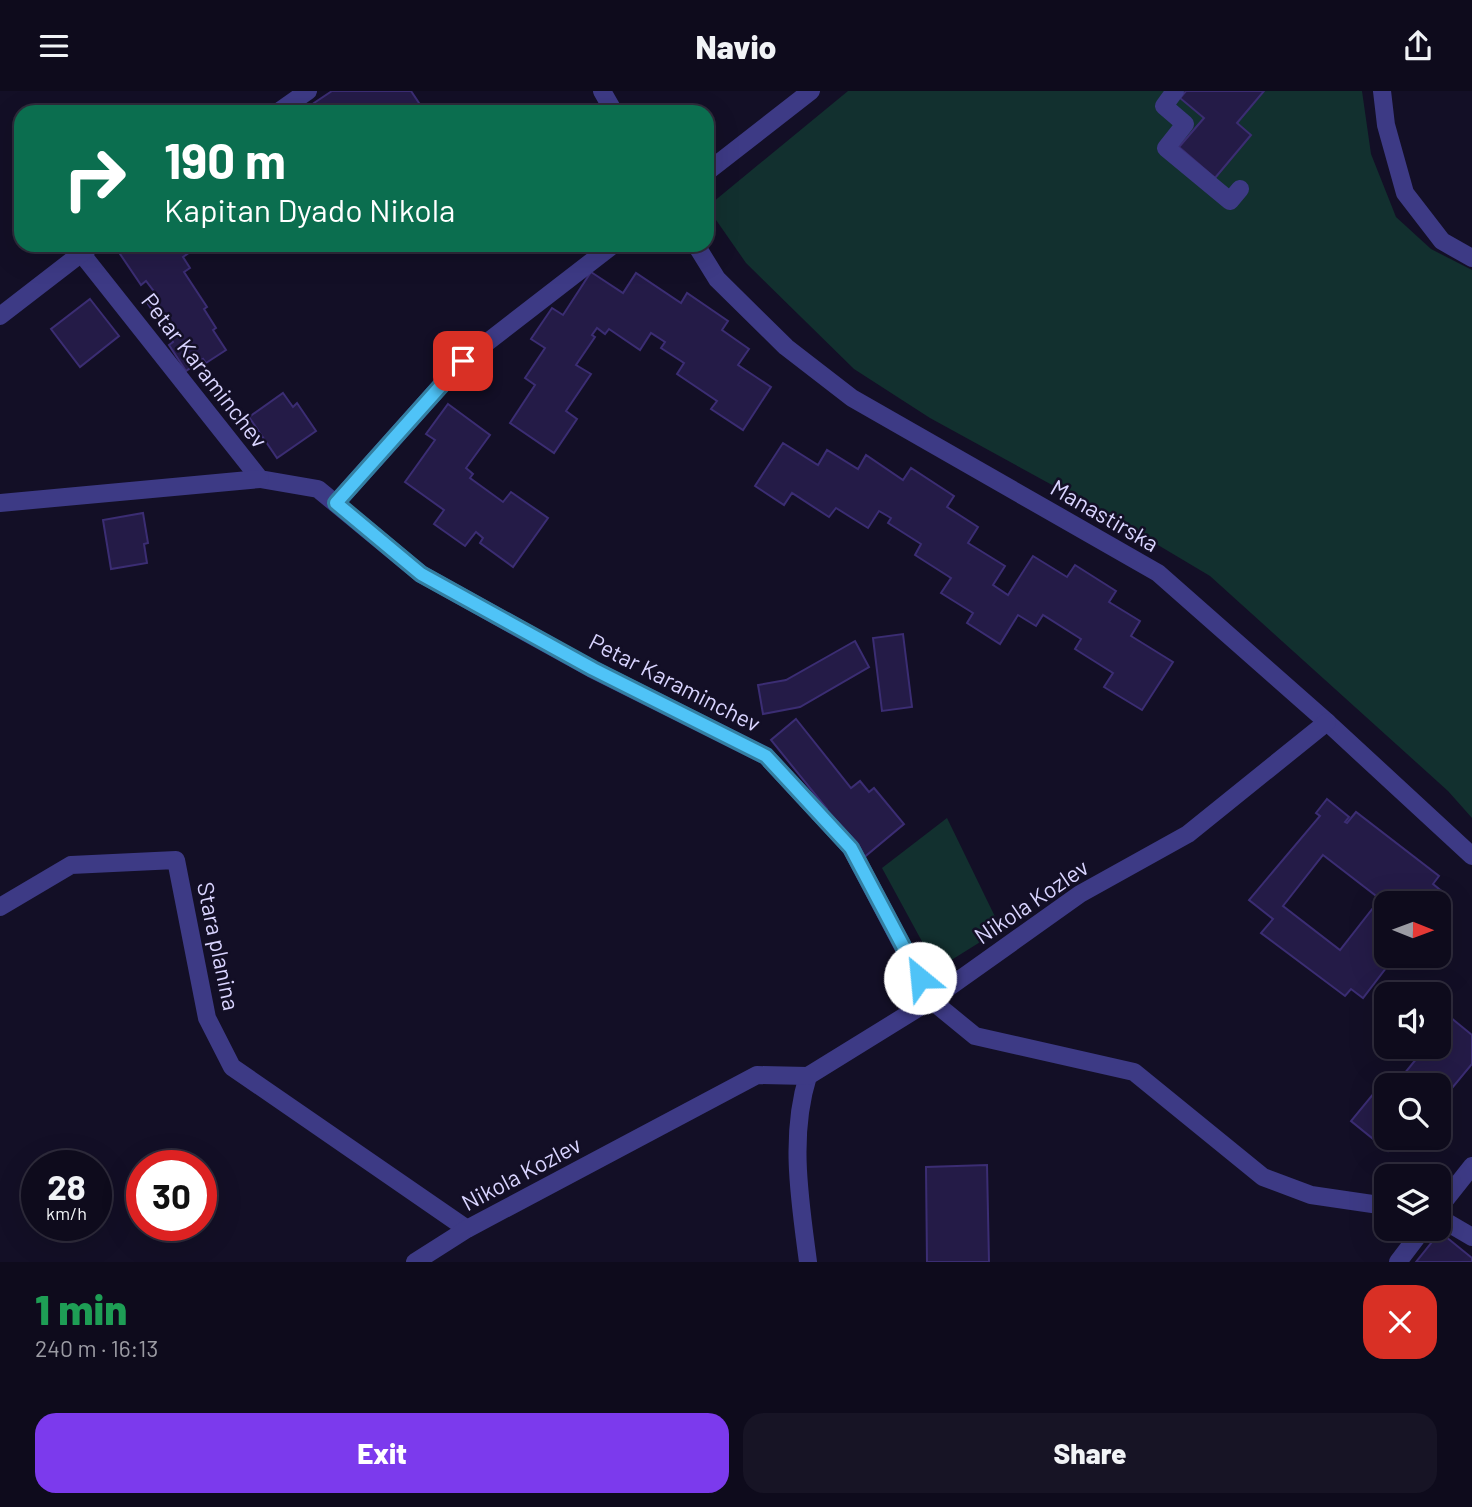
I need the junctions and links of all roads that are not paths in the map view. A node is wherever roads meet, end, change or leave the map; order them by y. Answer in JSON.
{"nodes":[{"id":1,"x":308,"y":91,"type":"edge"},
{"id":2,"x":811,"y":91,"type":"edge"},
{"id":3,"x":1175,"y":91,"type":"edge"},
{"id":4,"x":1382,"y":91,"type":"edge"},
{"id":5,"x":288,"y":105,"type":"edge"},
{"id":6,"x":714,"y":167,"type":"edge"},
{"id":7,"x":1240,"y":189,"type":"dead end"},
{"id":8,"x":82,"y":252,"type":"edge"},
{"id":9,"x":88,"y":252,"type":"edge"},
{"id":10,"x":604,"y":252,"type":"edge"},
{"id":11,"x":700,"y":252,"type":"edge"},
{"id":12,"x":1472,"y":258,"type":"edge"},
{"id":13,"x":0,"y":316,"type":"edge"},
{"id":14,"x":260,"y":479,"type":"junction"},
{"id":15,"x":0,"y":503,"type":"edge"},
{"id":16,"x":336,"y":503,"type":"junction"},
{"id":17,"x":1327,"y":722,"type":"junction"},
{"id":18,"x":1472,"y":856,"type":"edge"},
{"id":19,"x":0,"y":907,"type":"edge"},
{"id":20,"x":931,"y":1000,"type":"junction"},
{"id":21,"x":807,"y":1076,"type":"junction"},
{"id":22,"x":1472,"y":1166,"type":"edge"},
{"id":23,"x":1451,"y":1193,"type":"edge"},
{"id":24,"x":1374,"y":1204,"type":"edge"},
{"id":25,"x":1451,"y":1225,"type":"edge"},
{"id":26,"x":467,"y":1229,"type":"junction"},
{"id":27,"x":1472,"y":1237,"type":"edge"},
{"id":28,"x":1414,"y":1241,"type":"edge"},
{"id":29,"x":415,"y":1262,"type":"edge"},
{"id":30,"x":808,"y":1262,"type":"edge"},
{"id":31,"x":1398,"y":1262,"type":"edge"}],
"edges":[{"from":1,"to":5,"type":"street"},
{"from":2,"to":6,"type":"street"},
{"from":3,"to":7,"type":"street"},
{"from":4,"to":12,"type":"street"},
{"from":8,"to":13,"type":"street"},
{"from":9,"to":14,"type":"street","name":"Petar Karaminchev"},
{"from":10,"to":16,"type":"street"},
{"from":11,"to":17,"type":"street","name":"Manastirska"},
{"from":14,"to":15,"type":"street"},
{"from":14,"to":16,"type":"street","name":"Petar Karaminchev"},
{"from":16,"to":20,"type":"street","name":"Petar Karaminchev"},
{"from":17,"to":18,"type":"street","name":"Manastirska"},
{"from":17,"to":20,"type":"street","name":"Nikola Kozlev"},
{"from":19,"to":26,"type":"street","name":"Stara planina"},
{"from":20,"to":21,"type":"street","name":"Nikola Kozlev"},
{"from":20,"to":24,"type":"street","name":"Petar Karaminchev"},
{"from":21,"to":26,"type":"street","name":"Nikola Kozlev"},
{"from":21,"to":30,"type":"street"},
{"from":22,"to":23,"type":"street"},
{"from":25,"to":27,"type":"street"},
{"from":26,"to":29,"type":"street","name":"Nikola Kozlev"},
{"from":28,"to":31,"type":"street"}]}
